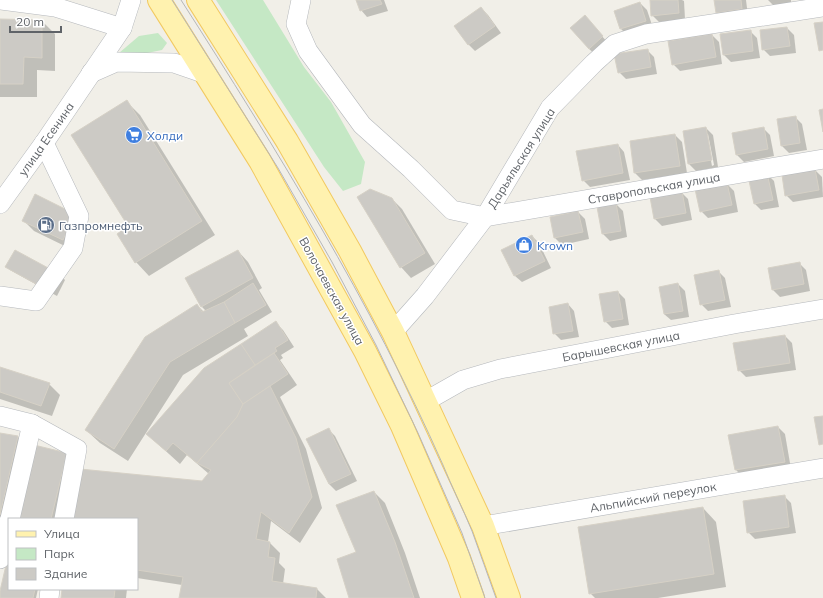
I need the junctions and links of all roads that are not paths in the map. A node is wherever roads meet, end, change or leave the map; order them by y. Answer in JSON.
{"nodes":[{"id":1,"x":0,"y":0,"type":"edge"},
{"id":2,"x":131,"y":0,"type":"edge"},
{"id":3,"x":159,"y":0,"type":"edge"},
{"id":4,"x":198,"y":0,"type":"edge"},
{"id":5,"x":301,"y":0,"type":"edge"},
{"id":6,"x":823,"y":7,"type":"edge"},
{"id":7,"x":122,"y":28,"type":"junction"},
{"id":8,"x":91,"y":73,"type":"junction"},
{"id":9,"x":206,"y":74,"type":"junction"},
{"id":10,"x":44,"y":143,"type":"junction"},
{"id":11,"x":823,"y":159,"type":"edge"},
{"id":12,"x":0,"y":204,"type":"edge"},
{"id":13,"x":485,"y":217,"type":"junction"},
{"id":14,"x":0,"y":296,"type":"edge"},
{"id":15,"x":823,"y":309,"type":"edge"},
{"id":16,"x":393,"y":332,"type":"junction"},
{"id":17,"x":426,"y":401,"type":"junction"},
{"id":18,"x":0,"y":416,"type":"edge"},
{"id":19,"x":32,"y":424,"type":"junction"},
{"id":20,"x":823,"y":468,"type":"edge"},
{"id":21,"x":9,"y":518,"type":"edge"},
{"id":22,"x":64,"y":518,"type":"edge"},
{"id":23,"x":8,"y":524,"type":"edge"},
{"id":24,"x":483,"y":526,"type":"junction"},
{"id":25,"x":0,"y":559,"type":"edge"},
{"id":26,"x":473,"y":598,"type":"edge"},
{"id":27,"x":509,"y":598,"type":"edge"}],
"edges":[{"from":1,"to":7,"type":"street"},
{"from":2,"to":7,"type":"street","name":"улица Есенина"},
{"from":3,"to":9,"type":"main road","name":"Волочаевская улица"},
{"from":4,"to":16,"type":"main road"},
{"from":5,"to":13,"type":"street"},
{"from":6,"to":13,"type":"street","name":"Дарьяльская улица"},
{"from":7,"to":8,"type":"street","name":"улица Есенина"},
{"from":8,"to":9,"type":"street"},
{"from":8,"to":10,"type":"street","name":"улица Есенина"},
{"from":9,"to":26,"type":"main road","name":"Волочаевская улица"},
{"from":10,"to":12,"type":"street","name":"улица Есенина"},
{"from":10,"to":14,"type":"street"},
{"from":11,"to":13,"type":"street","name":"Ставропольская улица"},
{"from":13,"to":16,"type":"street","name":"Дарьяльская улица"},
{"from":15,"to":17,"type":"street","name":"Барышевская улица"},
{"from":16,"to":17,"type":"main road"},
{"from":17,"to":24,"type":"main road"},
{"from":18,"to":19,"type":"street"},
{"from":19,"to":21,"type":"street"},
{"from":19,"to":22,"type":"street"},
{"from":20,"to":24,"type":"street","name":"Альпийский переулок"},
{"from":23,"to":25,"type":"street"},
{"from":24,"to":27,"type":"main road"}]}
